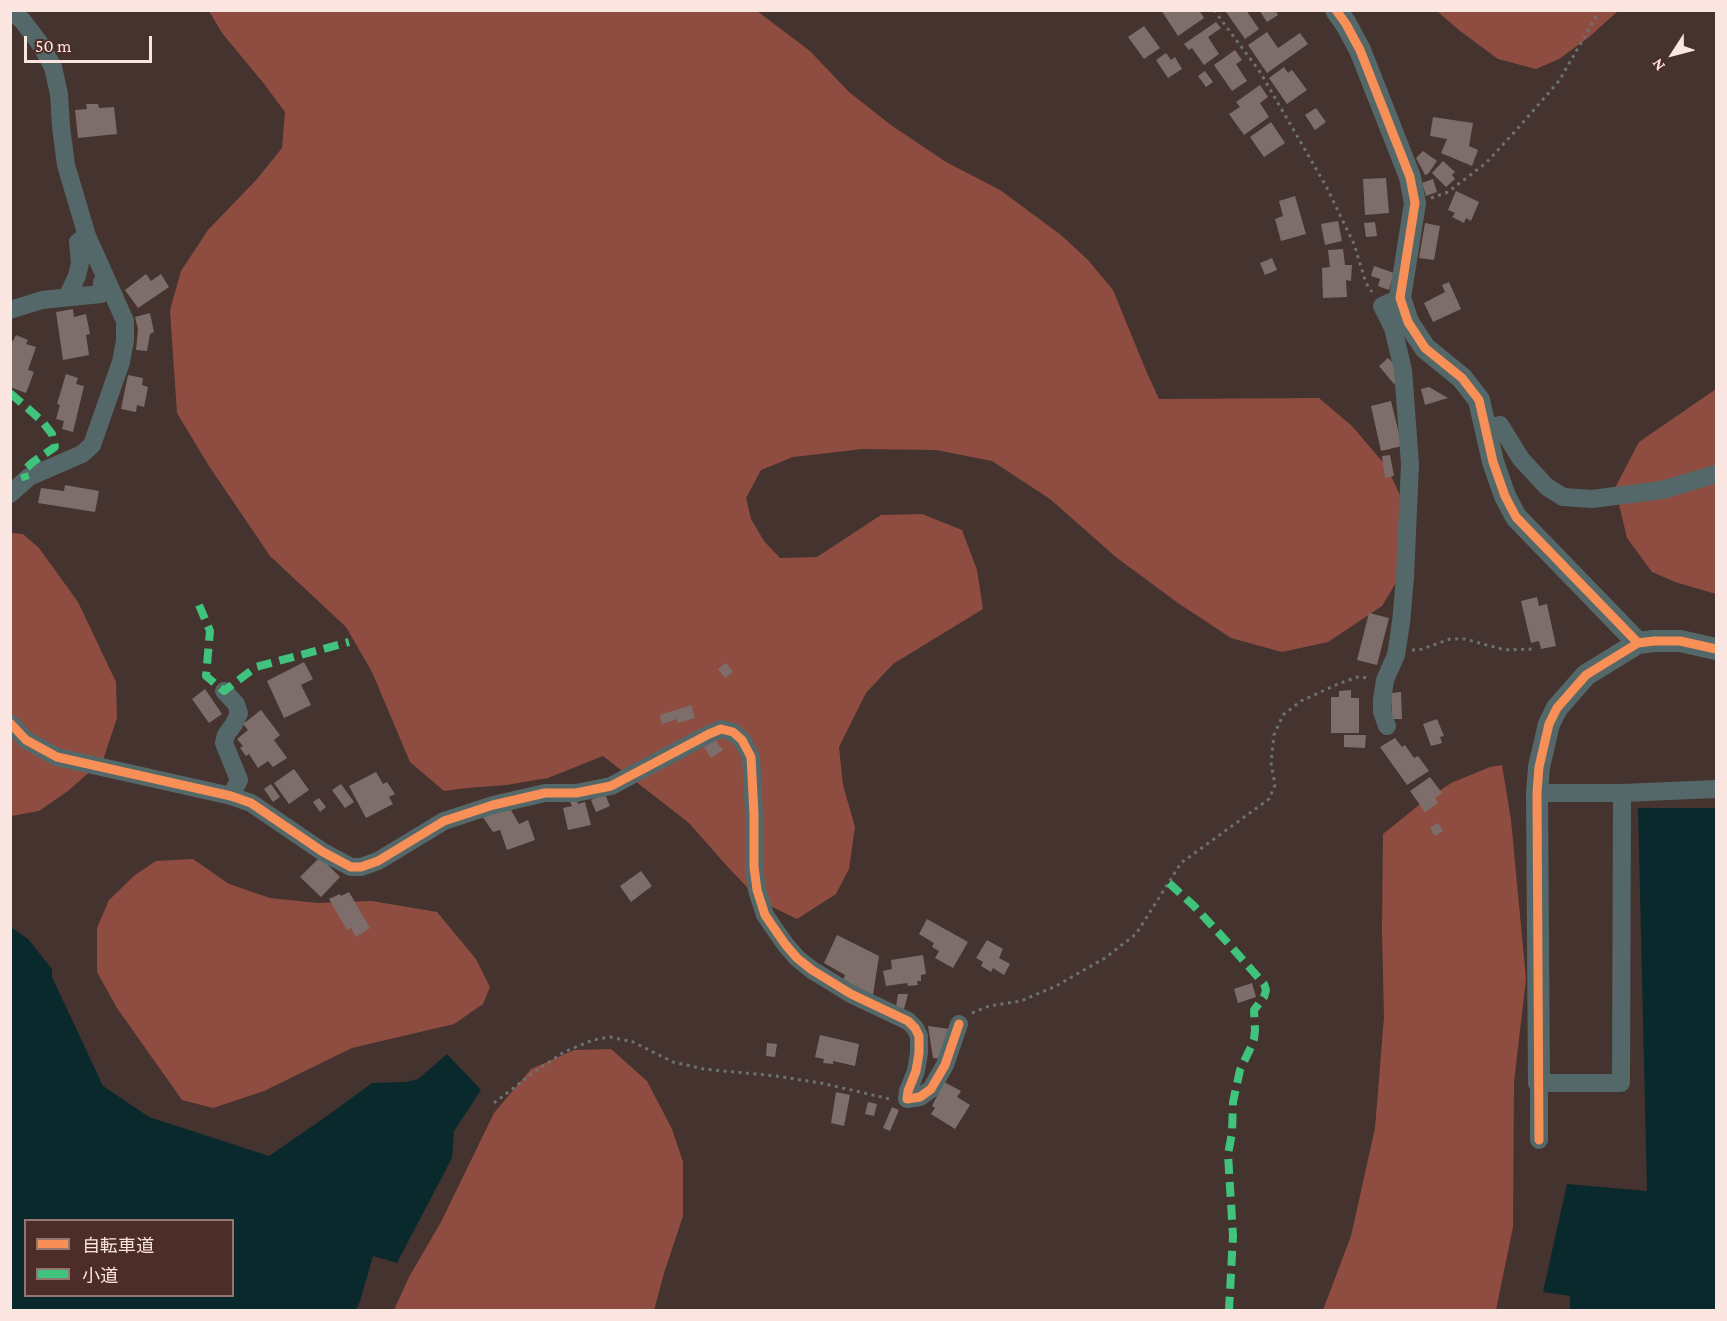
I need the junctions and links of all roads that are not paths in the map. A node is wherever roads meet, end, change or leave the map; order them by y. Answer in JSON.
{"nodes":[{"id":1,"x":1336,"y":10,"type":"edge"},
{"id":2,"x":10,"y":11,"type":"edge"},
{"id":3,"x":87,"y":236,"type":"junction"},
{"id":4,"x":105,"y":276,"type":"junction"},
{"id":5,"x":67,"y":297,"type":"junction"},
{"id":6,"x":1391,"y":302,"type":"junction"},
{"id":7,"x":10,"y":310,"type":"edge"},
{"id":8,"x":1486,"y":428,"type":"junction"},
{"id":9,"x":1716,"y":474,"type":"edge"},
{"id":10,"x":10,"y":494,"type":"edge"},
{"id":11,"x":1638,"y":643,"type":"junction"},
{"id":12,"x":1716,"y":649,"type":"edge"},
{"id":13,"x":224,"y":691,"type":"dead end"},
{"id":14,"x":10,"y":723,"type":"edge"},
{"id":15,"x":1387,"y":726,"type":"dead end"},
{"id":16,"x":1716,"y":789,"type":"edge"},
{"id":17,"x":1537,"y":793,"type":"junction"},
{"id":18,"x":1622,"y":793,"type":"junction"},
{"id":19,"x":231,"y":796,"type":"junction"},
{"id":20,"x":959,"y":1024,"type":"road end"},
{"id":21,"x":1539,"y":1083,"type":"junction"},
{"id":22,"x":1539,"y":1140,"type":"dead end"}],
"edges":[{"from":1,"to":6,"type":"street"},
{"from":2,"to":3,"type":"street"},
{"from":3,"to":4,"type":"street"},
{"from":3,"to":5,"type":"street"},
{"from":4,"to":5,"type":"street"},
{"from":4,"to":10,"type":"street"},
{"from":5,"to":7,"type":"street"},
{"from":6,"to":8,"type":"street"},
{"from":6,"to":15,"type":"street"},
{"from":8,"to":9,"type":"street"},
{"from":8,"to":11,"type":"street"},
{"from":11,"to":12,"type":"street"},
{"from":11,"to":17,"type":"street"},
{"from":13,"to":19,"type":"street"},
{"from":14,"to":19,"type":"street"},
{"from":16,"to":18,"type":"street"},
{"from":17,"to":18,"type":"street"},
{"from":17,"to":21,"type":"street"},
{"from":18,"to":21,"type":"street"},
{"from":19,"to":20,"type":"street"},
{"from":21,"to":22,"type":"street"}]}
